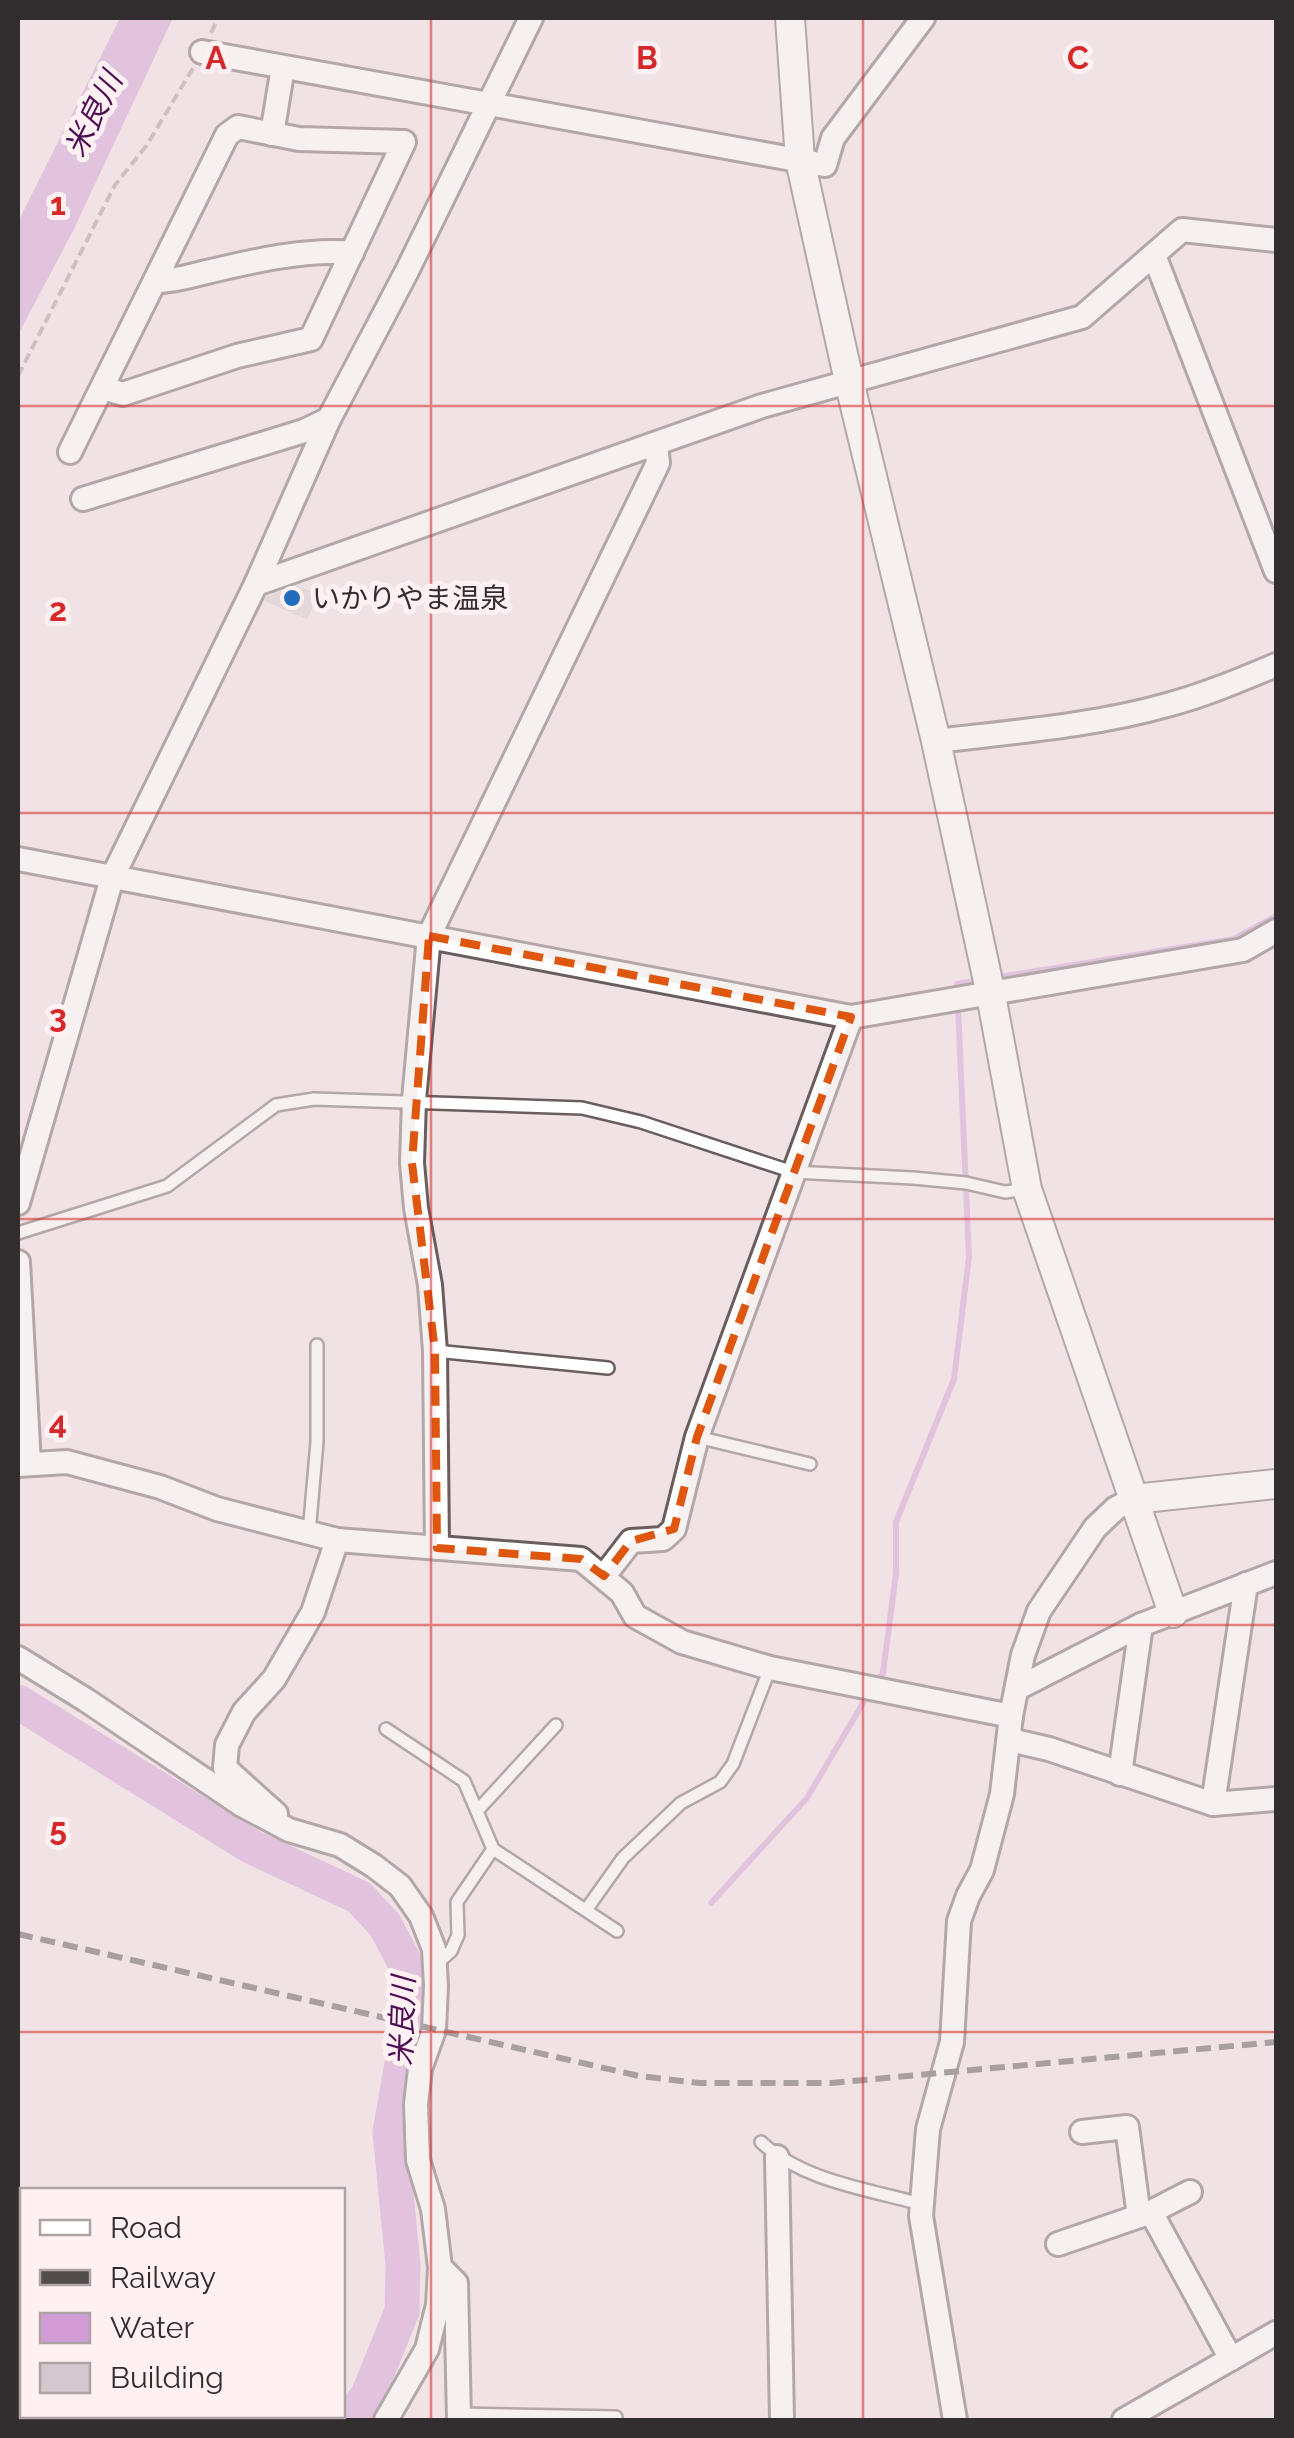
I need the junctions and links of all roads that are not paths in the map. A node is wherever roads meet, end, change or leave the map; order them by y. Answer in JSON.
{"nodes":[{"id":1,"x":531,"y":18,"type":"edge"},
{"id":2,"x":790,"y":18,"type":"edge"},
{"id":3,"x":923,"y":18,"type":"edge"},
{"id":4,"x":202,"y":52,"type":"road end"},
{"id":5,"x":283,"y":67,"type":"junction"},
{"id":6,"x":490,"y":104,"type":"junction"},
{"id":7,"x":272,"y":134,"type":"junction"},
{"id":8,"x":800,"y":160,"type":"junction"},
{"id":9,"x":1276,"y":240,"type":"edge"},
{"id":10,"x":352,"y":253,"type":"junction"},
{"id":11,"x":1154,"y":255,"type":"junction"},
{"id":12,"x":157,"y":281,"type":"junction"},
{"id":13,"x":848,"y":381,"type":"junction"},
{"id":14,"x":103,"y":388,"type":"junction"},
{"id":15,"x":329,"y":418,"type":"junction"},
{"id":16,"x":656,"y":445,"type":"junction"},
{"id":17,"x":70,"y":452,"type":"dead end"},
{"id":18,"x":83,"y":499,"type":"dead end"},
{"id":19,"x":1276,"y":571,"type":"edge"},
{"id":20,"x":256,"y":584,"type":"junction"},
{"id":21,"x":1276,"y":664,"type":"edge"},
{"id":22,"x":936,"y":741,"type":"junction"},
{"id":23,"x":18,"y":859,"type":"edge"},
{"id":24,"x":112,"y":878,"type":"junction"},
{"id":25,"x":1276,"y":931,"type":"edge"},
{"id":26,"x":430,"y":936,"type":"junction"},
{"id":27,"x":991,"y":995,"type":"junction"},
{"id":28,"x":851,"y":1017,"type":"junction"},
{"id":29,"x":414,"y":1100,"type":"junction"},
{"id":30,"x":793,"y":1172,"type":"junction"},
{"id":31,"x":1027,"y":1189,"type":"junction"},
{"id":32,"x":18,"y":1203,"type":"edge"},
{"id":33,"x":18,"y":1233,"type":"edge"},
{"id":34,"x":18,"y":1262,"type":"edge"},
{"id":35,"x":318,"y":1345,"type":"dead end"},
{"id":36,"x":434,"y":1352,"type":"junction"},
{"id":37,"x":608,"y":1368,"type":"dead end"},
{"id":38,"x":697,"y":1437,"type":"junction"},
{"id":39,"x":810,"y":1464,"type":"dead end"},
{"id":40,"x":23,"y":1465,"type":"edge"},
{"id":41,"x":1276,"y":1484,"type":"edge"},
{"id":42,"x":1134,"y":1499,"type":"junction"},
{"id":43,"x":308,"y":1533,"type":"junction"},
{"id":44,"x":337,"y":1540,"type":"junction"},
{"id":45,"x":437,"y":1548,"type":"junction"},
{"id":46,"x":1276,"y":1573,"type":"edge"},
{"id":47,"x":604,"y":1576,"type":"junction"},
{"id":48,"x":1246,"y":1584,"type":"junction"},
{"id":49,"x":1174,"y":1613,"type":"junction"},
{"id":50,"x":1142,"y":1624,"type":"junction"},
{"id":51,"x":18,"y":1658,"type":"edge"},
{"id":52,"x":770,"y":1668,"type":"junction"},
{"id":53,"x":1018,"y":1688,"type":"junction"},
{"id":54,"x":1011,"y":1716,"type":"junction"},
{"id":55,"x":556,"y":1726,"type":"dead end"},
{"id":56,"x":386,"y":1729,"type":"dead end"},
{"id":57,"x":1010,"y":1740,"type":"junction"},
{"id":58,"x":1120,"y":1774,"type":"junction"},
{"id":59,"x":1276,"y":1799,"type":"edge"},
{"id":60,"x":1213,"y":1804,"type":"junction"},
{"id":61,"x":477,"y":1810,"type":"junction"},
{"id":62,"x":289,"y":1830,"type":"junction"},
{"id":63,"x":493,"y":1849,"type":"junction"},
{"id":64,"x":586,"y":1910,"type":"junction"},
{"id":65,"x":617,"y":1931,"type":"dead end"},
{"id":66,"x":435,"y":1965,"type":"junction"},
{"id":67,"x":1082,"y":2132,"type":"dead end"},
{"id":68,"x":769,"y":2150,"type":"joint"},
{"id":69,"x":1190,"y":2192,"type":"dead end"},
{"id":70,"x":921,"y":2204,"type":"junction"},
{"id":71,"x":1145,"y":2214,"type":"junction"},
{"id":72,"x":1058,"y":2244,"type":"dead end"},
{"id":73,"x":440,"y":2267,"type":"junction"},
{"id":74,"x":1276,"y":2333,"type":"edge"},
{"id":75,"x":1231,"y":2359,"type":"junction"},
{"id":76,"x":459,"y":2417,"type":"edge"},
{"id":77,"x":616,"y":2418,"type":"dead end"},
{"id":78,"x":386,"y":2420,"type":"edge"},
{"id":79,"x":782,"y":2420,"type":"edge"},
{"id":80,"x":954,"y":2420,"type":"edge"},
{"id":81,"x":1124,"y":2420,"type":"edge"}],
"edges":[{"from":1,"to":6,"type":"street"},
{"from":2,"to":8,"type":"street"},
{"from":3,"to":8,"type":"street"},
{"from":4,"to":5,"type":"street"},
{"from":5,"to":6,"type":"street"},
{"from":5,"to":7,"type":"street"},
{"from":6,"to":8,"type":"street"},
{"from":6,"to":15,"type":"street"},
{"from":7,"to":10,"type":"street"},
{"from":7,"to":12,"type":"street"},
{"from":8,"to":13,"type":"street"},
{"from":9,"to":11,"type":"street"},
{"from":10,"to":12,"type":"street"},
{"from":10,"to":14,"type":"street"},
{"from":11,"to":13,"type":"street"},
{"from":11,"to":19,"type":"street"},
{"from":12,"to":14,"type":"street"},
{"from":13,"to":16,"type":"street"},
{"from":13,"to":22,"type":"street"},
{"from":14,"to":17,"type":"street"},
{"from":15,"to":18,"type":"street"},
{"from":15,"to":20,"type":"street"},
{"from":16,"to":20,"type":"street"},
{"from":16,"to":26,"type":"street"},
{"from":20,"to":24,"type":"street"},
{"from":21,"to":22,"type":"street"},
{"from":22,"to":27,"type":"street"},
{"from":23,"to":24,"type":"street"},
{"from":24,"to":26,"type":"street"},
{"from":24,"to":32,"type":"street"},
{"from":25,"to":27,"type":"street"},
{"from":26,"to":28,"type":"street"},
{"from":26,"to":29,"type":"street"},
{"from":27,"to":28,"type":"street"},
{"from":27,"to":31,"type":"street"},
{"from":28,"to":30,"type":"street"},
{"from":29,"to":30,"type":"lane"},
{"from":29,"to":33,"type":"lane"},
{"from":29,"to":36,"type":"street"},
{"from":30,"to":31,"type":"lane"},
{"from":30,"to":38,"type":"street"},
{"from":31,"to":42,"type":"street"},
{"from":34,"to":40,"type":"street"},
{"from":35,"to":43,"type":"lane"},
{"from":36,"to":37,"type":"lane"},
{"from":36,"to":45,"type":"street"},
{"from":38,"to":39,"type":"lane"},
{"from":38,"to":47,"type":"street"},
{"from":40,"to":43,"type":"street"},
{"from":41,"to":42,"type":"street"},
{"from":42,"to":49,"type":"street"},
{"from":42,"to":53,"type":"street"},
{"from":43,"to":44,"type":"street"},
{"from":44,"to":45,"type":"street"},
{"from":44,"to":62,"type":"street"},
{"from":45,"to":47,"type":"street"},
{"from":46,"to":48,"type":"street"},
{"from":47,"to":52,"type":"street"},
{"from":48,"to":49,"type":"street"},
{"from":48,"to":60,"type":"street"},
{"from":49,"to":50,"type":"street"},
{"from":50,"to":53,"type":"street"},
{"from":50,"to":58,"type":"street"},
{"from":51,"to":62,"type":"street"},
{"from":52,"to":54,"type":"street"},
{"from":52,"to":64,"type":"lane"},
{"from":53,"to":54,"type":"street"},
{"from":54,"to":57,"type":"street"},
{"from":55,"to":61,"type":"lane"},
{"from":56,"to":61,"type":"lane"},
{"from":57,"to":58,"type":"street"},
{"from":57,"to":70,"type":"street"},
{"from":58,"to":60,"type":"street"},
{"from":59,"to":60,"type":"street"},
{"from":61,"to":63,"type":"lane"},
{"from":62,"to":66,"type":"street"},
{"from":63,"to":64,"type":"lane"},
{"from":63,"to":66,"type":"lane"},
{"from":64,"to":65,"type":"lane"},
{"from":66,"to":73,"type":"street"},
{"from":67,"to":71,"type":"street"},
{"from":68,"to":70,"type":"lane"},
{"from":68,"to":79,"type":"street"},
{"from":69,"to":71,"type":"street"},
{"from":70,"to":80,"type":"street"},
{"from":71,"to":72,"type":"street"},
{"from":71,"to":75,"type":"street"},
{"from":73,"to":76,"type":"street"},
{"from":73,"to":78,"type":"street"},
{"from":74,"to":75,"type":"street"},
{"from":75,"to":81,"type":"street"},
{"from":76,"to":77,"type":"lane"}]}
